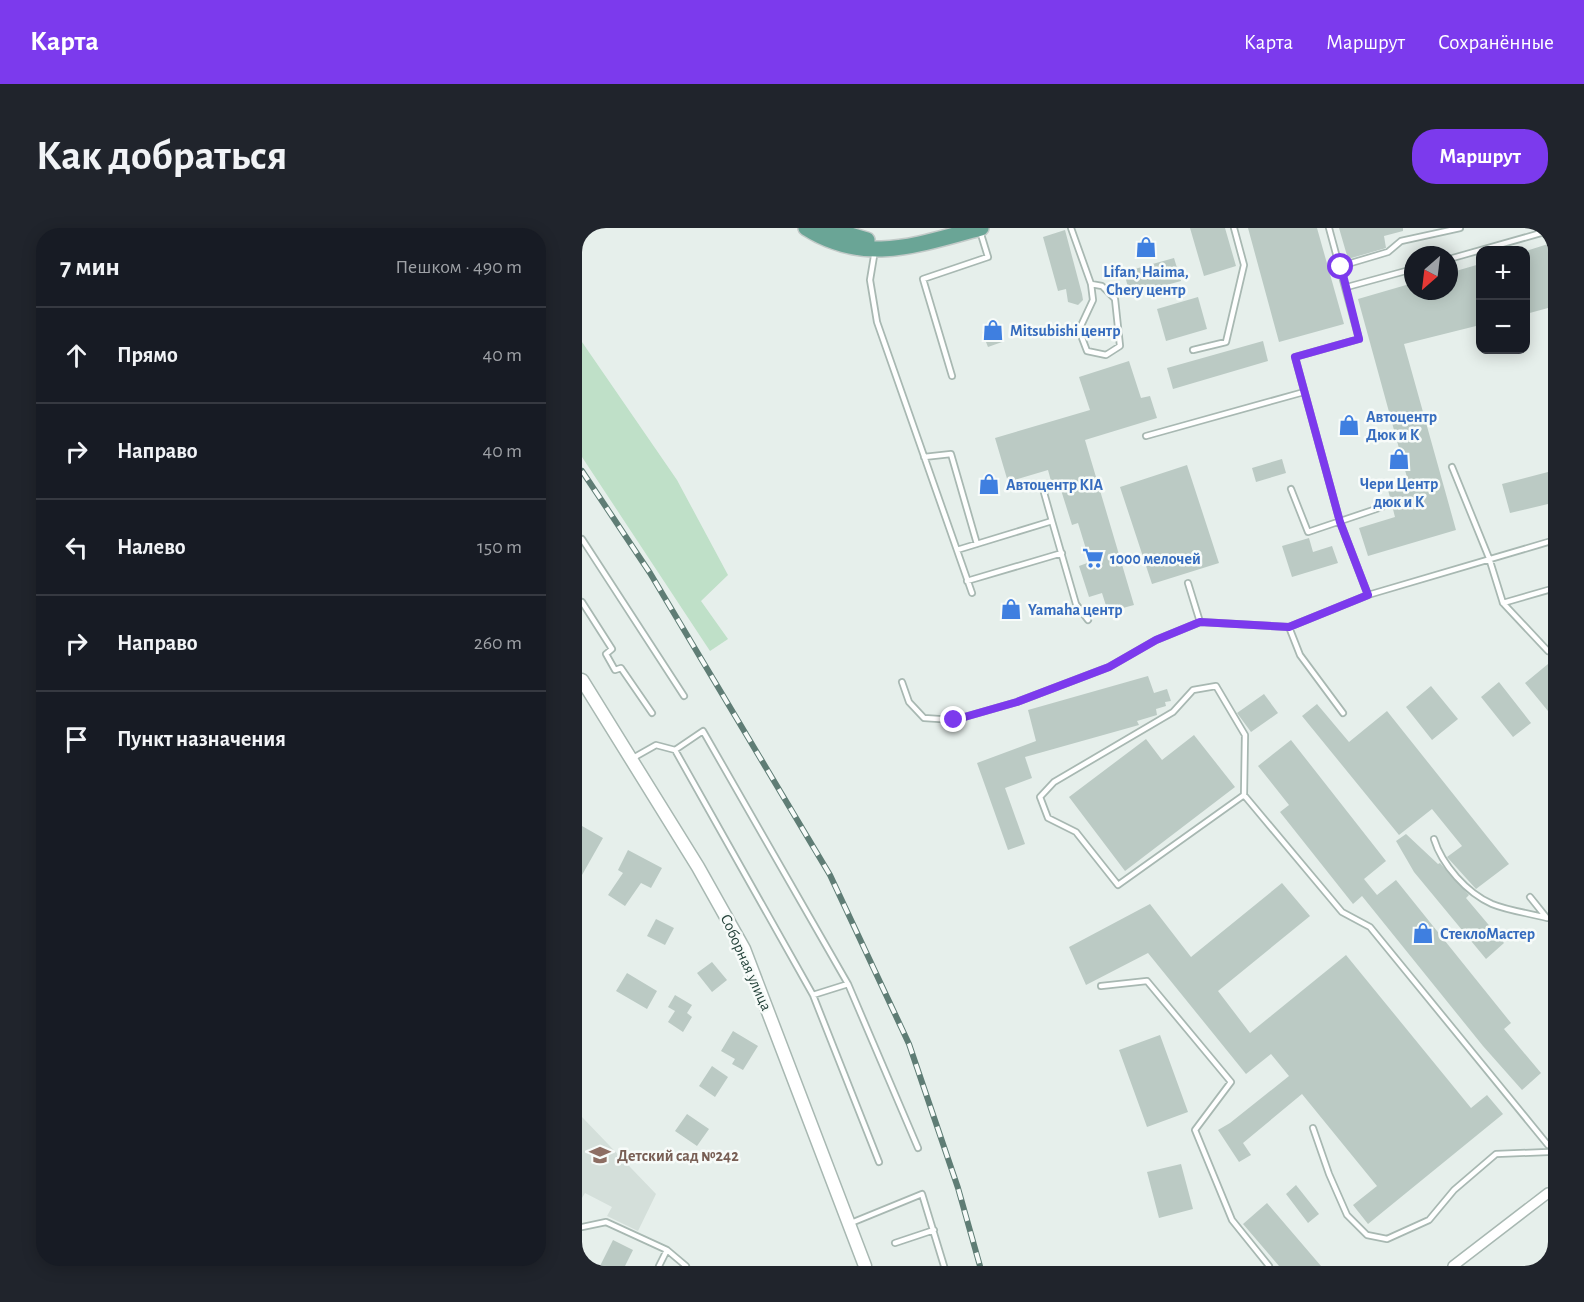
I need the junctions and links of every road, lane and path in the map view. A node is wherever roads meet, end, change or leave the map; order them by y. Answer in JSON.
{"nodes":[{"id":1,"x":806,"y":228,"type":"edge"},
{"id":2,"x":827,"y":228,"type":"edge"},
{"id":3,"x":952,"y":228,"type":"edge"},
{"id":4,"x":980,"y":228,"type":"edge"},
{"id":5,"x":1071,"y":228,"type":"edge"},
{"id":6,"x":1234,"y":228,"type":"edge"},
{"id":7,"x":1329,"y":228,"type":"edge"},
{"id":8,"x":1457,"y":228,"type":"edge"},
{"id":9,"x":1548,"y":231,"type":"edge"},
{"id":10,"x":876,"y":246,"type":"junction"},
{"id":11,"x":1458,"y":256,"type":"edge"},
{"id":12,"x":1341,"y":267,"type":"junction"},
{"id":13,"x":1404,"y":271,"type":"edge"},
{"id":14,"x":1091,"y":284,"type":"junction"},
{"id":15,"x":1347,"y":287,"type":"junction"},
{"id":16,"x":1193,"y":350,"type":"dead end"},
{"id":17,"x":952,"y":376,"type":"dead end"},
{"id":18,"x":1304,"y":392,"type":"junction"},
{"id":19,"x":1146,"y":436,"type":"dead end"},
{"id":20,"x":924,"y":458,"type":"junction"},
{"id":21,"x":1452,"y":467,"type":"dead end"},
{"id":22,"x":1043,"y":489,"type":"dead end"},
{"id":23,"x":1291,"y":489,"type":"dead end"},
{"id":24,"x":1382,"y":507,"type":"dead end"},
{"id":25,"x":1052,"y":521,"type":"junction"},
{"id":26,"x":1340,"y":522,"type":"junction"},
{"id":27,"x":582,"y":539,"type":"edge"},
{"id":28,"x":1548,"y":542,"type":"edge"},
{"id":29,"x":977,"y":544,"type":"junction"},
{"id":30,"x":957,"y":550,"type":"junction"},
{"id":31,"x":1062,"y":553,"type":"junction"},
{"id":32,"x":1489,"y":558,"type":"junction"},
{"id":33,"x":968,"y":580,"type":"junction"},
{"id":34,"x":1188,"y":583,"type":"dead end"},
{"id":35,"x":1548,"y":590,"type":"edge"},
{"id":36,"x":972,"y":593,"type":"dead end"},
{"id":37,"x":1368,"y":595,"type":"junction"},
{"id":38,"x":582,"y":602,"type":"edge"},
{"id":39,"x":1503,"y":603,"type":"junction"},
{"id":40,"x":1088,"y":620,"type":"dead end"},
{"id":41,"x":1200,"y":622,"type":"junction"},
{"id":42,"x":1289,"y":627,"type":"junction"},
{"id":43,"x":1548,"y":651,"type":"edge"},
{"id":44,"x":582,"y":680,"type":"edge"},
{"id":45,"x":902,"y":682,"type":"dead end"},
{"id":46,"x":684,"y":696,"type":"dead end"},
{"id":47,"x":652,"y":713,"type":"dead end"},
{"id":48,"x":1343,"y":714,"type":"dead end"},
{"id":49,"x":675,"y":750,"type":"junction"},
{"id":50,"x":631,"y":759,"type":"junction"},
{"id":51,"x":1244,"y":795,"type":"junction"},
{"id":52,"x":1434,"y":839,"type":"dead end"},
{"id":53,"x":1530,"y":897,"type":"dead end"},
{"id":54,"x":1547,"y":919,"type":"edge"},
{"id":55,"x":848,"y":984,"type":"junction"},
{"id":56,"x":1101,"y":986,"type":"dead end"},
{"id":57,"x":813,"y":995,"type":"junction"},
{"id":58,"x":1313,"y":1128,"type":"dead end"},
{"id":59,"x":1548,"y":1145,"type":"edge"},
{"id":60,"x":918,"y":1148,"type":"dead end"},
{"id":61,"x":1548,"y":1152,"type":"edge"},
{"id":62,"x":879,"y":1162,"type":"dead end"},
{"id":63,"x":1548,"y":1193,"type":"edge"},
{"id":64,"x":850,"y":1223,"type":"junction"},
{"id":65,"x":582,"y":1227,"type":"edge"},
{"id":66,"x":934,"y":1230,"type":"junction"},
{"id":67,"x":895,"y":1243,"type":"dead end"},
{"id":68,"x":667,"y":1250,"type":"junction"},
{"id":69,"x":944,"y":1265,"type":"edge"},
{"id":70,"x":659,"y":1266,"type":"edge"},
{"id":71,"x":686,"y":1266,"type":"edge"},
{"id":72,"x":865,"y":1266,"type":"edge"},
{"id":73,"x":937,"y":1266,"type":"edge"},
{"id":74,"x":1269,"y":1266,"type":"edge"},
{"id":75,"x":1453,"y":1266,"type":"edge"}],
"edges":[{"from":1,"to":10,"type":"main road"},
{"from":2,"to":10,"type":"main road"},
{"from":3,"to":10,"type":"main road"},
{"from":4,"to":10,"type":"main road"},
{"from":4,"to":17,"type":"lane"},
{"from":5,"to":14,"type":"lane"},
{"from":6,"to":16,"type":"lane"},
{"from":7,"to":12,"type":"lane"},
{"from":8,"to":12,"type":"lane"},
{"from":9,"to":11,"type":"lane"},
{"from":10,"to":20,"type":"lane"},
{"from":12,"to":15,"type":"lane"},
{"from":13,"to":15,"type":"lane"},
{"from":14,"to":14,"type":"lane"},
{"from":15,"to":18,"type":"lane"},
{"from":18,"to":19,"type":"lane"},
{"from":18,"to":26,"type":"lane"},
{"from":20,"to":29,"type":"lane"},
{"from":20,"to":30,"type":"lane"},
{"from":21,"to":32,"type":"lane"},
{"from":22,"to":25,"type":"lane"},
{"from":23,"to":26,"type":"lane"},
{"from":24,"to":26,"type":"lane"},
{"from":25,"to":29,"type":"lane"},
{"from":25,"to":31,"type":"lane"},
{"from":26,"to":37,"type":"lane"},
{"from":27,"to":46,"type":"lane"},
{"from":28,"to":32,"type":"lane"},
{"from":29,"to":30,"type":"lane"},
{"from":30,"to":33,"type":"lane"},
{"from":31,"to":33,"type":"lane"},
{"from":31,"to":40,"type":"lane"},
{"from":32,"to":37,"type":"lane"},
{"from":32,"to":39,"type":"lane"},
{"from":33,"to":36,"type":"lane"},
{"from":34,"to":41,"type":"lane"},
{"from":35,"to":39,"type":"lane"},
{"from":37,"to":42,"type":"lane"},
{"from":38,"to":47,"type":"lane"},
{"from":39,"to":43,"type":"lane"},
{"from":41,"to":42,"type":"lane"},
{"from":41,"to":45,"type":"lane"},
{"from":42,"to":48,"type":"lane"},
{"from":44,"to":50,"type":"street","name":"Соборная улица"},
{"from":49,"to":50,"type":"lane"},
{"from":49,"to":55,"type":"lane"},
{"from":49,"to":57,"type":"lane"},
{"from":50,"to":64,"type":"street","name":"Соборная улица"},
{"from":51,"to":51,"type":"lane"},
{"from":51,"to":59,"type":"lane"},
{"from":52,"to":54,"type":"lane"},
{"from":53,"to":54,"type":"lane"},
{"from":55,"to":57,"type":"lane"},
{"from":55,"to":60,"type":"lane"},
{"from":56,"to":74,"type":"lane"},
{"from":57,"to":62,"type":"lane"},
{"from":58,"to":61,"type":"lane"},
{"from":63,"to":75,"type":"street"},
{"from":64,"to":66,"type":"lane"},
{"from":64,"to":72,"type":"street","name":"Соборная улица"},
{"from":65,"to":68,"type":"lane"},
{"from":66,"to":67,"type":"lane"},
{"from":66,"to":69,"type":"lane"},
{"from":68,"to":70,"type":"lane"},
{"from":68,"to":71,"type":"lane"},
{"from":69,"to":73,"type":"lane"}]}
